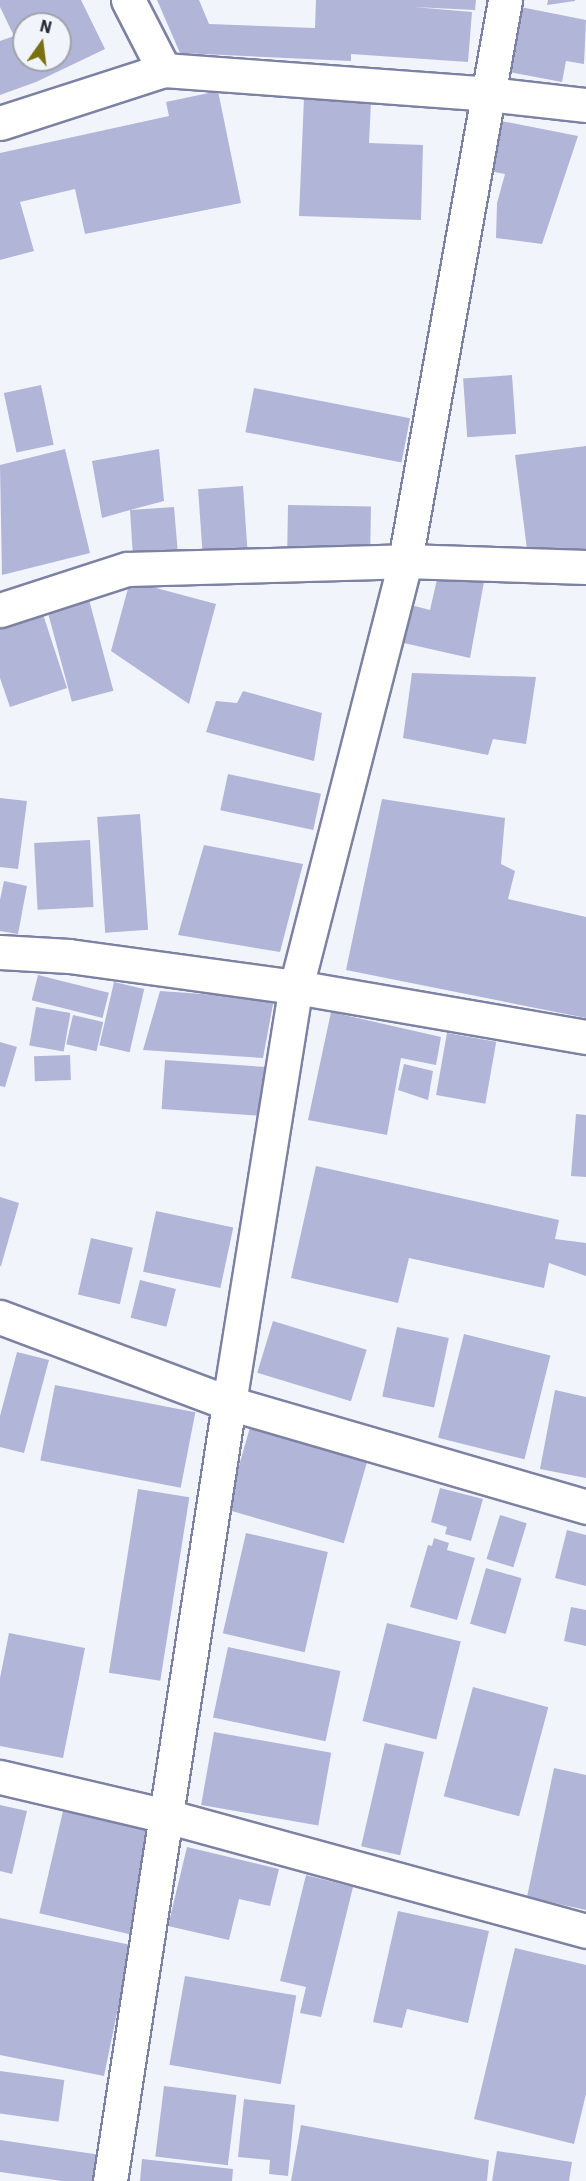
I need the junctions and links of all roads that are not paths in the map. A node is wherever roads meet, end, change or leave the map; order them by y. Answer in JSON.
{"nodes":[{"id":1,"x":128,"y":0,"type":"edge"},
{"id":2,"x":505,"y":0,"type":"edge"},
{"id":3,"x":164,"y":70,"type":"junction"},
{"id":4,"x":488,"y":94,"type":"junction"},
{"id":5,"x":586,"y":105,"type":"edge"},
{"id":6,"x":0,"y":123,"type":"edge"},
{"id":7,"x":405,"y":561,"type":"junction"},
{"id":8,"x":586,"y":567,"type":"edge"},
{"id":9,"x":0,"y":610,"type":"edge"},
{"id":10,"x":0,"y":952,"type":"edge"},
{"id":11,"x":296,"y":987,"type":"junction"},
{"id":12,"x":586,"y":1037,"type":"edge"},
{"id":13,"x":0,"y":1317,"type":"edge"},
{"id":14,"x":229,"y":1403,"type":"junction"},
{"id":15,"x":586,"y":1507,"type":"edge"},
{"id":16,"x":0,"y":1778,"type":"edge"},
{"id":17,"x":166,"y":1816,"type":"junction"},
{"id":18,"x":586,"y":1931,"type":"edge"},
{"id":19,"x":110,"y":2181,"type":"edge"}],
"edges":[{"from":1,"to":3,"type":"street"},
{"from":2,"to":4,"type":"street"},
{"from":3,"to":4,"type":"street"},
{"from":3,"to":6,"type":"street"},
{"from":4,"to":5,"type":"street"},
{"from":4,"to":7,"type":"street"},
{"from":7,"to":8,"type":"street"},
{"from":7,"to":9,"type":"street"},
{"from":7,"to":11,"type":"street"},
{"from":10,"to":11,"type":"street"},
{"from":11,"to":12,"type":"street"},
{"from":11,"to":14,"type":"street"},
{"from":13,"to":14,"type":"street"},
{"from":14,"to":15,"type":"street"},
{"from":14,"to":17,"type":"street"},
{"from":16,"to":17,"type":"street"},
{"from":17,"to":18,"type":"street"},
{"from":17,"to":19,"type":"street"}]}
